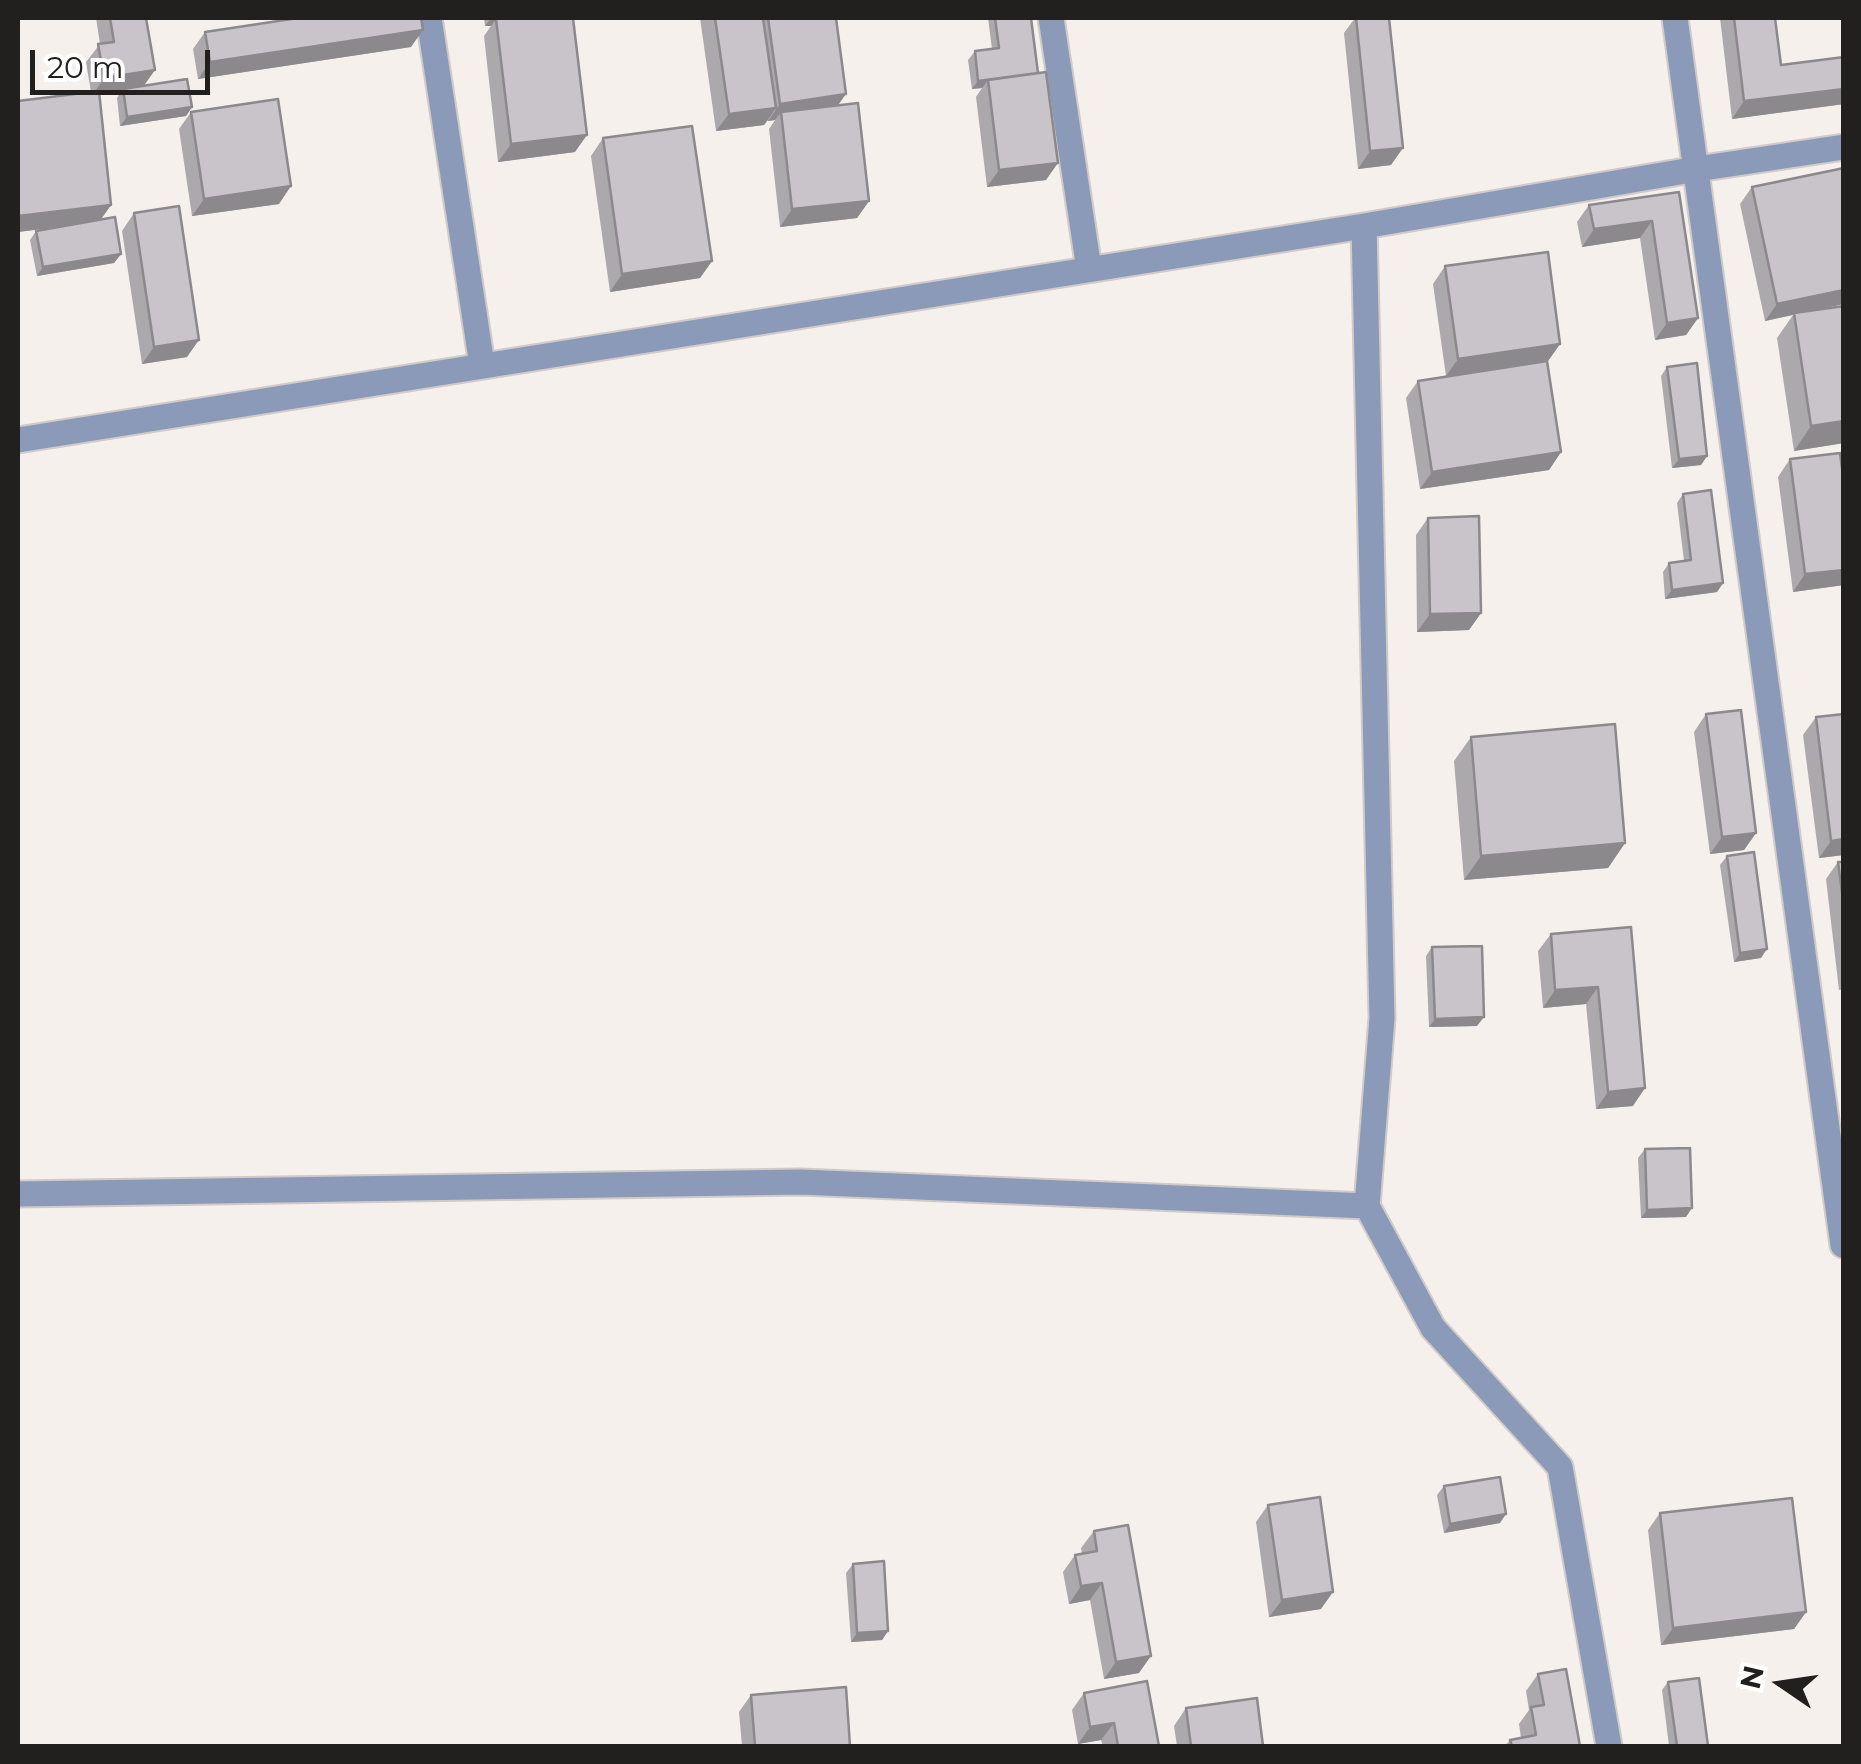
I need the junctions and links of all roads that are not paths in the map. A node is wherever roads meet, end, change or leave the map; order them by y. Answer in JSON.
{"nodes":[{"id":1,"x":429,"y":18,"type":"edge"},
{"id":2,"x":1051,"y":18,"type":"edge"},
{"id":3,"x":1675,"y":18,"type":"edge"},
{"id":4,"x":1844,"y":147,"type":"edge"},
{"id":5,"x":1696,"y":169,"type":"junction"},
{"id":6,"x":1364,"y":226,"type":"junction"},
{"id":7,"x":1089,"y":269,"type":"junction"},
{"id":8,"x":482,"y":366,"type":"junction"},
{"id":9,"x":18,"y":440,"type":"edge"},
{"id":10,"x":18,"y":1194,"type":"edge"},
{"id":11,"x":1367,"y":1206,"type":"junction"},
{"id":12,"x":1844,"y":1246,"type":"edge"},
{"id":13,"x":1610,"y":1746,"type":"edge"}],
"edges":[{"from":1,"to":8,"type":"street"},
{"from":2,"to":7,"type":"street"},
{"from":3,"to":5,"type":"street"},
{"from":4,"to":5,"type":"street"},
{"from":5,"to":6,"type":"street"},
{"from":5,"to":12,"type":"street"},
{"from":6,"to":7,"type":"street"},
{"from":6,"to":11,"type":"street"},
{"from":7,"to":8,"type":"street"},
{"from":8,"to":9,"type":"street"},
{"from":10,"to":11,"type":"street"},
{"from":11,"to":13,"type":"street"}]}
